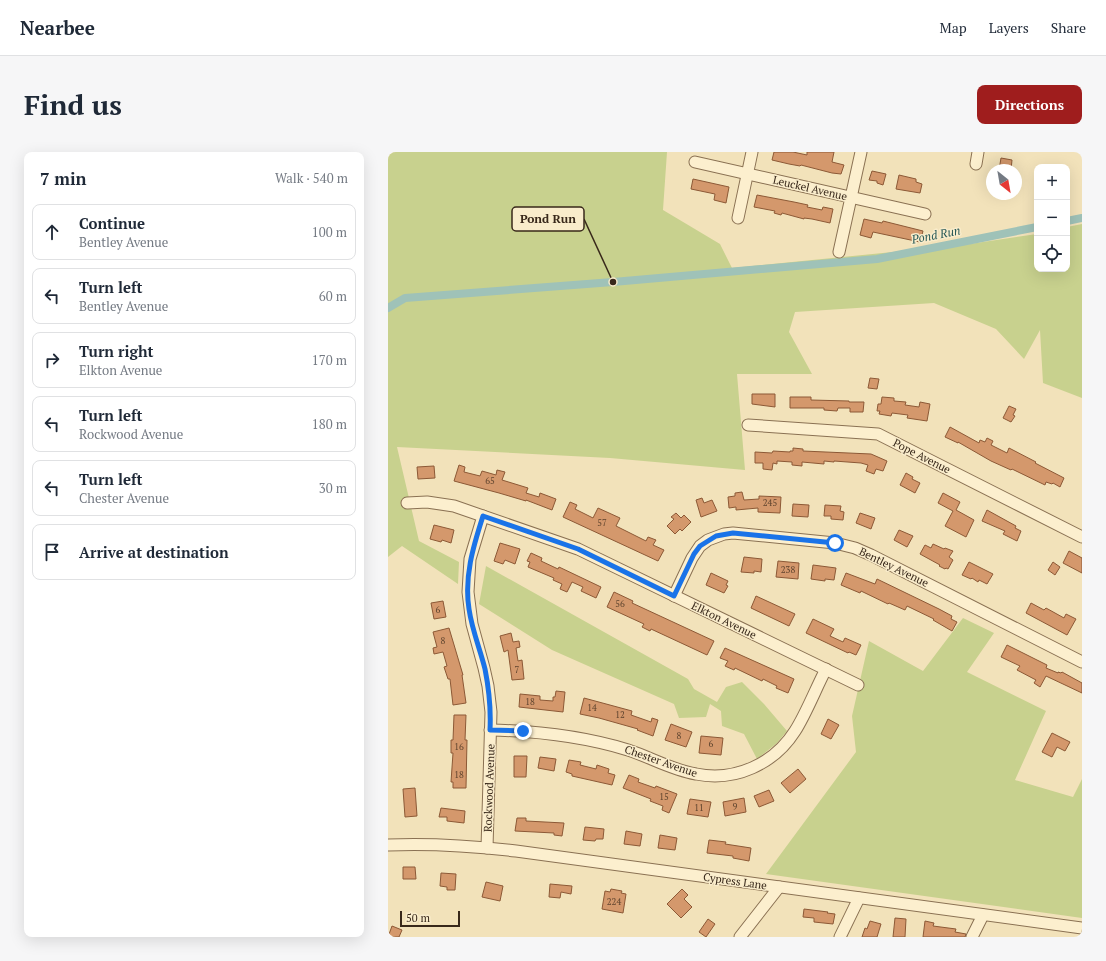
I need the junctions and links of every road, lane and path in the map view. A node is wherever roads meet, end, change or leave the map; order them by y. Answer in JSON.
{"nodes":[{"id":1,"x":752,"y":152,"type":"edge"},
{"id":2,"x":861,"y":152,"type":"edge"},
{"id":3,"x":978,"y":152,"type":"edge"},
{"id":4,"x":695,"y":162,"type":"dead end"},
{"id":5,"x":976,"y":164,"type":"dead end"},
{"id":6,"x":748,"y":174,"type":"junction"},
{"id":7,"x":851,"y":197,"type":"junction"},
{"id":8,"x":925,"y":214,"type":"dead end"},
{"id":9,"x":738,"y":218,"type":"dead end"},
{"id":10,"x":839,"y":252,"type":"dead end"},
{"id":11,"x":748,"y":425,"type":"dead end"},
{"id":12,"x":407,"y":503,"type":"dead end"},
{"id":13,"x":483,"y":516,"type":"junction"},
{"id":14,"x":1082,"y":537,"type":"edge"},
{"id":15,"x":674,"y":596,"type":"junction"},
{"id":16,"x":1082,"y":662,"type":"edge"},
{"id":17,"x":826,"y":669,"type":"junction"},
{"id":18,"x":858,"y":684,"type":"dead end"},
{"id":19,"x":490,"y":730,"type":"junction"},
{"id":20,"x":388,"y":844,"type":"edge"},
{"id":21,"x":487,"y":848,"type":"junction"},
{"id":22,"x":779,"y":887,"type":"junction"},
{"id":23,"x":860,"y":898,"type":"junction"},
{"id":24,"x":983,"y":915,"type":"junction"},
{"id":25,"x":1082,"y":928,"type":"edge"},
{"id":26,"x":740,"y":937,"type":"edge"},
{"id":27,"x":840,"y":937,"type":"edge"},
{"id":28,"x":972,"y":937,"type":"edge"}],
"edges":[{"from":1,"to":6,"type":"street"},
{"from":2,"to":7,"type":"street"},
{"from":3,"to":5,"type":"street"},
{"from":4,"to":6,"type":"street","name":"Leuckel Avenue"},
{"from":6,"to":7,"type":"street","name":"Leuckel Avenue"},
{"from":6,"to":9,"type":"street"},
{"from":7,"to":8,"type":"street","name":"Leuckel Avenue"},
{"from":7,"to":10,"type":"street"},
{"from":11,"to":14,"type":"street","name":"Pope Avenue"},
{"from":12,"to":13,"type":"street","name":"Elkton Avenue"},
{"from":13,"to":15,"type":"street","name":"Elkton Avenue"},
{"from":13,"to":19,"type":"street","name":"Rockwood Avenue"},
{"from":15,"to":16,"type":"street","name":"Bentley Avenue"},
{"from":15,"to":17,"type":"street","name":"Elkton Avenue"},
{"from":17,"to":18,"type":"street","name":"Elkton Avenue"},
{"from":17,"to":19,"type":"street","name":"Chester Avenue"},
{"from":19,"to":21,"type":"street","name":"Rockwood Avenue"},
{"from":20,"to":21,"type":"street","name":"Cypress Lane"},
{"from":21,"to":22,"type":"street","name":"Cypress Lane"},
{"from":22,"to":23,"type":"street","name":"Cypress Lane"},
{"from":22,"to":26,"type":"street"},
{"from":23,"to":24,"type":"street","name":"Cypress Lane"},
{"from":23,"to":27,"type":"street"},
{"from":24,"to":25,"type":"street","name":"Cypress Lane"},
{"from":24,"to":28,"type":"street"}]}
